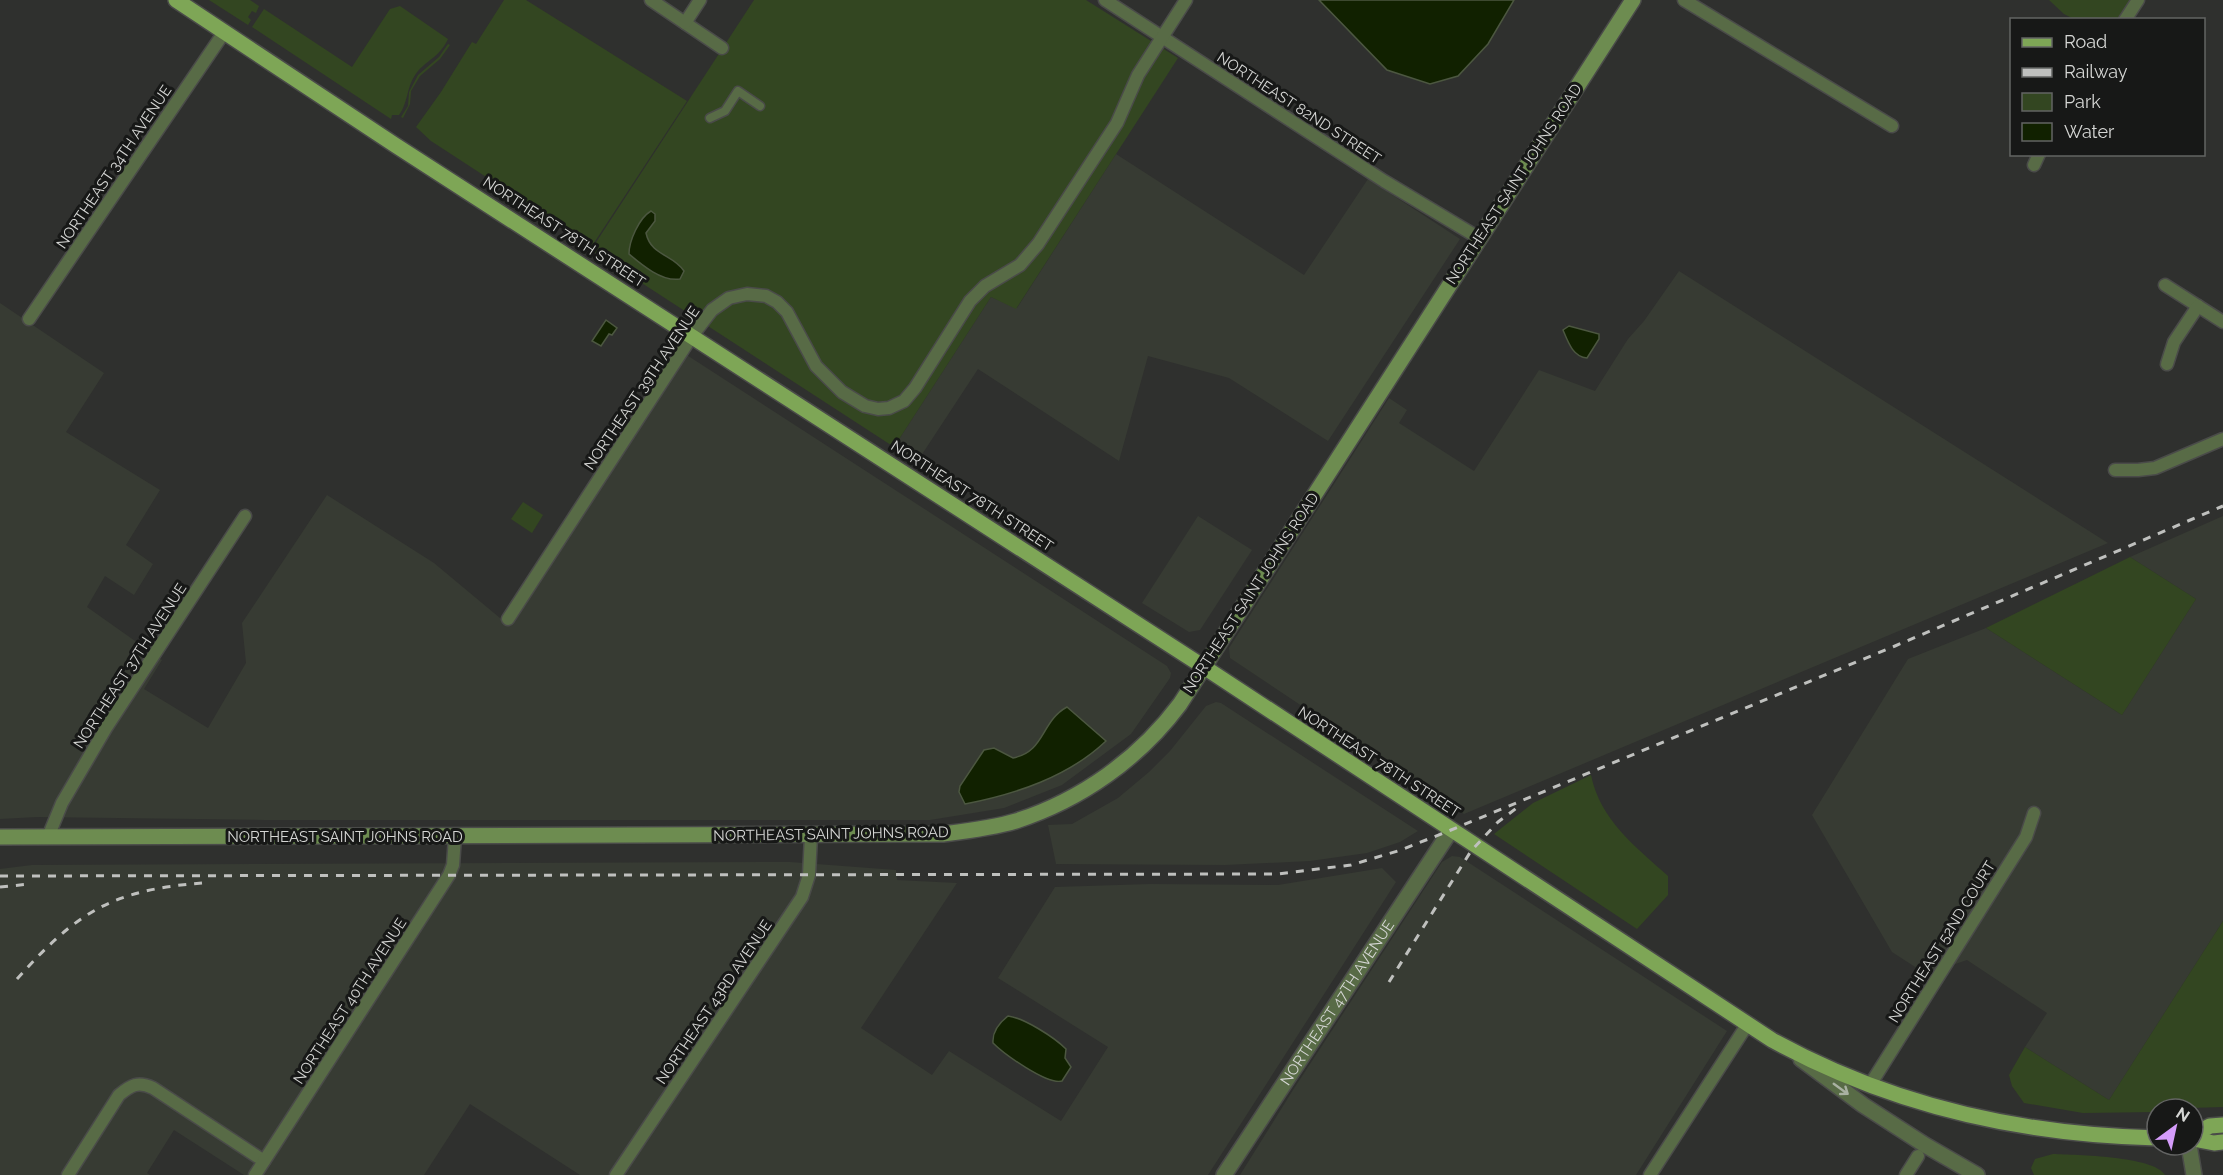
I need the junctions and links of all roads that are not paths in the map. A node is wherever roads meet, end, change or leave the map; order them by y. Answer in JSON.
{"nodes":[{"id":1,"x":176,"y":0,"type":"edge"},
{"id":2,"x":651,"y":0,"type":"edge"},
{"id":3,"x":700,"y":0,"type":"edge"},
{"id":4,"x":1104,"y":0,"type":"edge"},
{"id":5,"x":1186,"y":0,"type":"edge"},
{"id":6,"x":1633,"y":0,"type":"edge"},
{"id":7,"x":1684,"y":0,"type":"edge"},
{"id":8,"x":2138,"y":0,"type":"edge"},
{"id":9,"x":2126,"y":18,"type":"edge"},
{"id":10,"x":685,"y":24,"type":"junction"},
{"id":11,"x":225,"y":32,"type":"junction"},
{"id":12,"x":1162,"y":36,"type":"junction"},
{"id":13,"x":722,"y":48,"type":"dead end"},
{"id":14,"x":760,"y":106,"type":"dead end"},
{"id":15,"x":710,"y":118,"type":"dead end"},
{"id":16,"x":1892,"y":126,"type":"dead end"},
{"id":17,"x":1479,"y":238,"type":"junction"},
{"id":18,"x":2165,"y":285,"type":"dead end"},
{"id":19,"x":2198,"y":306,"type":"junction"},
{"id":20,"x":29,"y":319,"type":"dead end"},
{"id":21,"x":2223,"y":322,"type":"edge"},
{"id":22,"x":692,"y":336,"type":"junction"},
{"id":23,"x":2167,"y":364,"type":"dead end"},
{"id":24,"x":2223,"y":439,"type":"edge"},
{"id":25,"x":2115,"y":470,"type":"dead end"},
{"id":26,"x":245,"y":516,"type":"dead end"},
{"id":27,"x":508,"y":619,"type":"dead end"},
{"id":28,"x":1204,"y":667,"type":"junction"},
{"id":29,"x":2034,"y":813,"type":"dead end"},
{"id":30,"x":1451,"y":830,"type":"junction"},
{"id":31,"x":811,"y":836,"type":"junction"},
{"id":32,"x":0,"y":837,"type":"edge"},
{"id":33,"x":48,"y":837,"type":"junction"},
{"id":34,"x":455,"y":837,"type":"junction"},
{"id":35,"x":1747,"y":1025,"type":"junction"},
{"id":36,"x":1795,"y":1052,"type":"junction"},
{"id":37,"x":1870,"y":1085,"type":"junction"},
{"id":38,"x":2223,"y":1125,"type":"edge"},
{"id":39,"x":2205,"y":1129,"type":"edge"},
{"id":40,"x":2145,"y":1137,"type":"edge"},
{"id":41,"x":2205,"y":1140,"type":"edge"},
{"id":42,"x":2223,"y":1142,"type":"edge"},
{"id":43,"x":1918,"y":1156,"type":"dead end"},
{"id":44,"x":2187,"y":1157,"type":"edge"},
{"id":45,"x":2190,"y":1157,"type":"edge"},
{"id":46,"x":264,"y":1161,"type":"junction"},
{"id":47,"x":68,"y":1175,"type":"edge"},
{"id":48,"x":255,"y":1175,"type":"edge"},
{"id":49,"x":616,"y":1175,"type":"edge"},
{"id":50,"x":1224,"y":1175,"type":"edge"},
{"id":51,"x":1650,"y":1175,"type":"edge"},
{"id":52,"x":1906,"y":1175,"type":"edge"},
{"id":53,"x":1977,"y":1175,"type":"edge"},
{"id":54,"x":2186,"y":1175,"type":"edge"},
{"id":55,"x":2194,"y":1175,"type":"edge"}],
"edges":[{"from":1,"to":11,"type":"main road","name":"NORTHEAST 78TH STREET"},
{"from":2,"to":10,"type":"street"},
{"from":3,"to":10,"type":"street"},
{"from":4,"to":12,"type":"street","name":"NORTHEAST 82ND STREET"},
{"from":5,"to":12,"type":"street"},
{"from":6,"to":17,"type":"main road","name":"NORTHEAST SAINT JOHNS ROAD"},
{"from":7,"to":16,"type":"street"},
{"from":8,"to":9,"type":"street"},
{"from":10,"to":13,"type":"street"},
{"from":11,"to":20,"type":"street","name":"NORTHEAST 34TH AVENUE"},
{"from":11,"to":22,"type":"main road","name":"NORTHEAST 78TH STREET"},
{"from":12,"to":17,"type":"street","name":"NORTHEAST 82ND STREET"},
{"from":12,"to":22,"type":"street","name":"NORTHEAST 39TH AVENUE"},
{"from":14,"to":15,"type":"street"},
{"from":17,"to":28,"type":"main road","name":"NORTHEAST SAINT JOHNS ROAD"},
{"from":18,"to":19,"type":"street"},
{"from":19,"to":21,"type":"street"},
{"from":19,"to":23,"type":"street"},
{"from":22,"to":27,"type":"street","name":"NORTHEAST 39TH AVENUE"},
{"from":22,"to":28,"type":"main road","name":"NORTHEAST 78TH STREET"},
{"from":24,"to":25,"type":"street"},
{"from":26,"to":33,"type":"street","name":"NORTHEAST 37TH AVENUE"},
{"from":28,"to":30,"type":"main road","name":"NORTHEAST 78TH STREET"},
{"from":28,"to":31,"type":"main road","name":"NORTHEAST SAINT JOHNS ROAD"},
{"from":29,"to":37,"type":"street","name":"NORTHEAST 52ND COURT"},
{"from":30,"to":35,"type":"main road","name":"NORTHEAST 78TH STREET"},
{"from":30,"to":50,"type":"street","name":"NORTHEAST 47TH AVENUE"},
{"from":31,"to":34,"type":"main road","name":"NORTHEAST SAINT JOHNS ROAD"},
{"from":31,"to":49,"type":"street","name":"NORTHEAST 43RD AVENUE"},
{"from":32,"to":33,"type":"main road","name":"NORTHEAST SAINT JOHNS ROAD"},
{"from":33,"to":34,"type":"main road","name":"NORTHEAST SAINT JOHNS ROAD"},
{"from":34,"to":46,"type":"street","name":"NORTHEAST 40TH AVENUE"},
{"from":35,"to":36,"type":"main road","name":"NORTHEAST 78TH STREET"},
{"from":35,"to":51,"type":"street"},
{"from":36,"to":37,"type":"main road","name":"NORTHEAST 78TH STREET"},
{"from":36,"to":53,"type":"street","one_way":true},
{"from":37,"to":40,"type":"main road","name":"NORTHEAST 78TH STREET"},
{"from":38,"to":39,"type":"main road"},
{"from":41,"to":42,"type":"main road"},
{"from":43,"to":52,"type":"street"},
{"from":44,"to":54,"type":"street"},
{"from":45,"to":55,"type":"street"},
{"from":46,"to":47,"type":"street"},
{"from":46,"to":48,"type":"street","name":"NORTHEAST 40TH AVENUE"}]}
